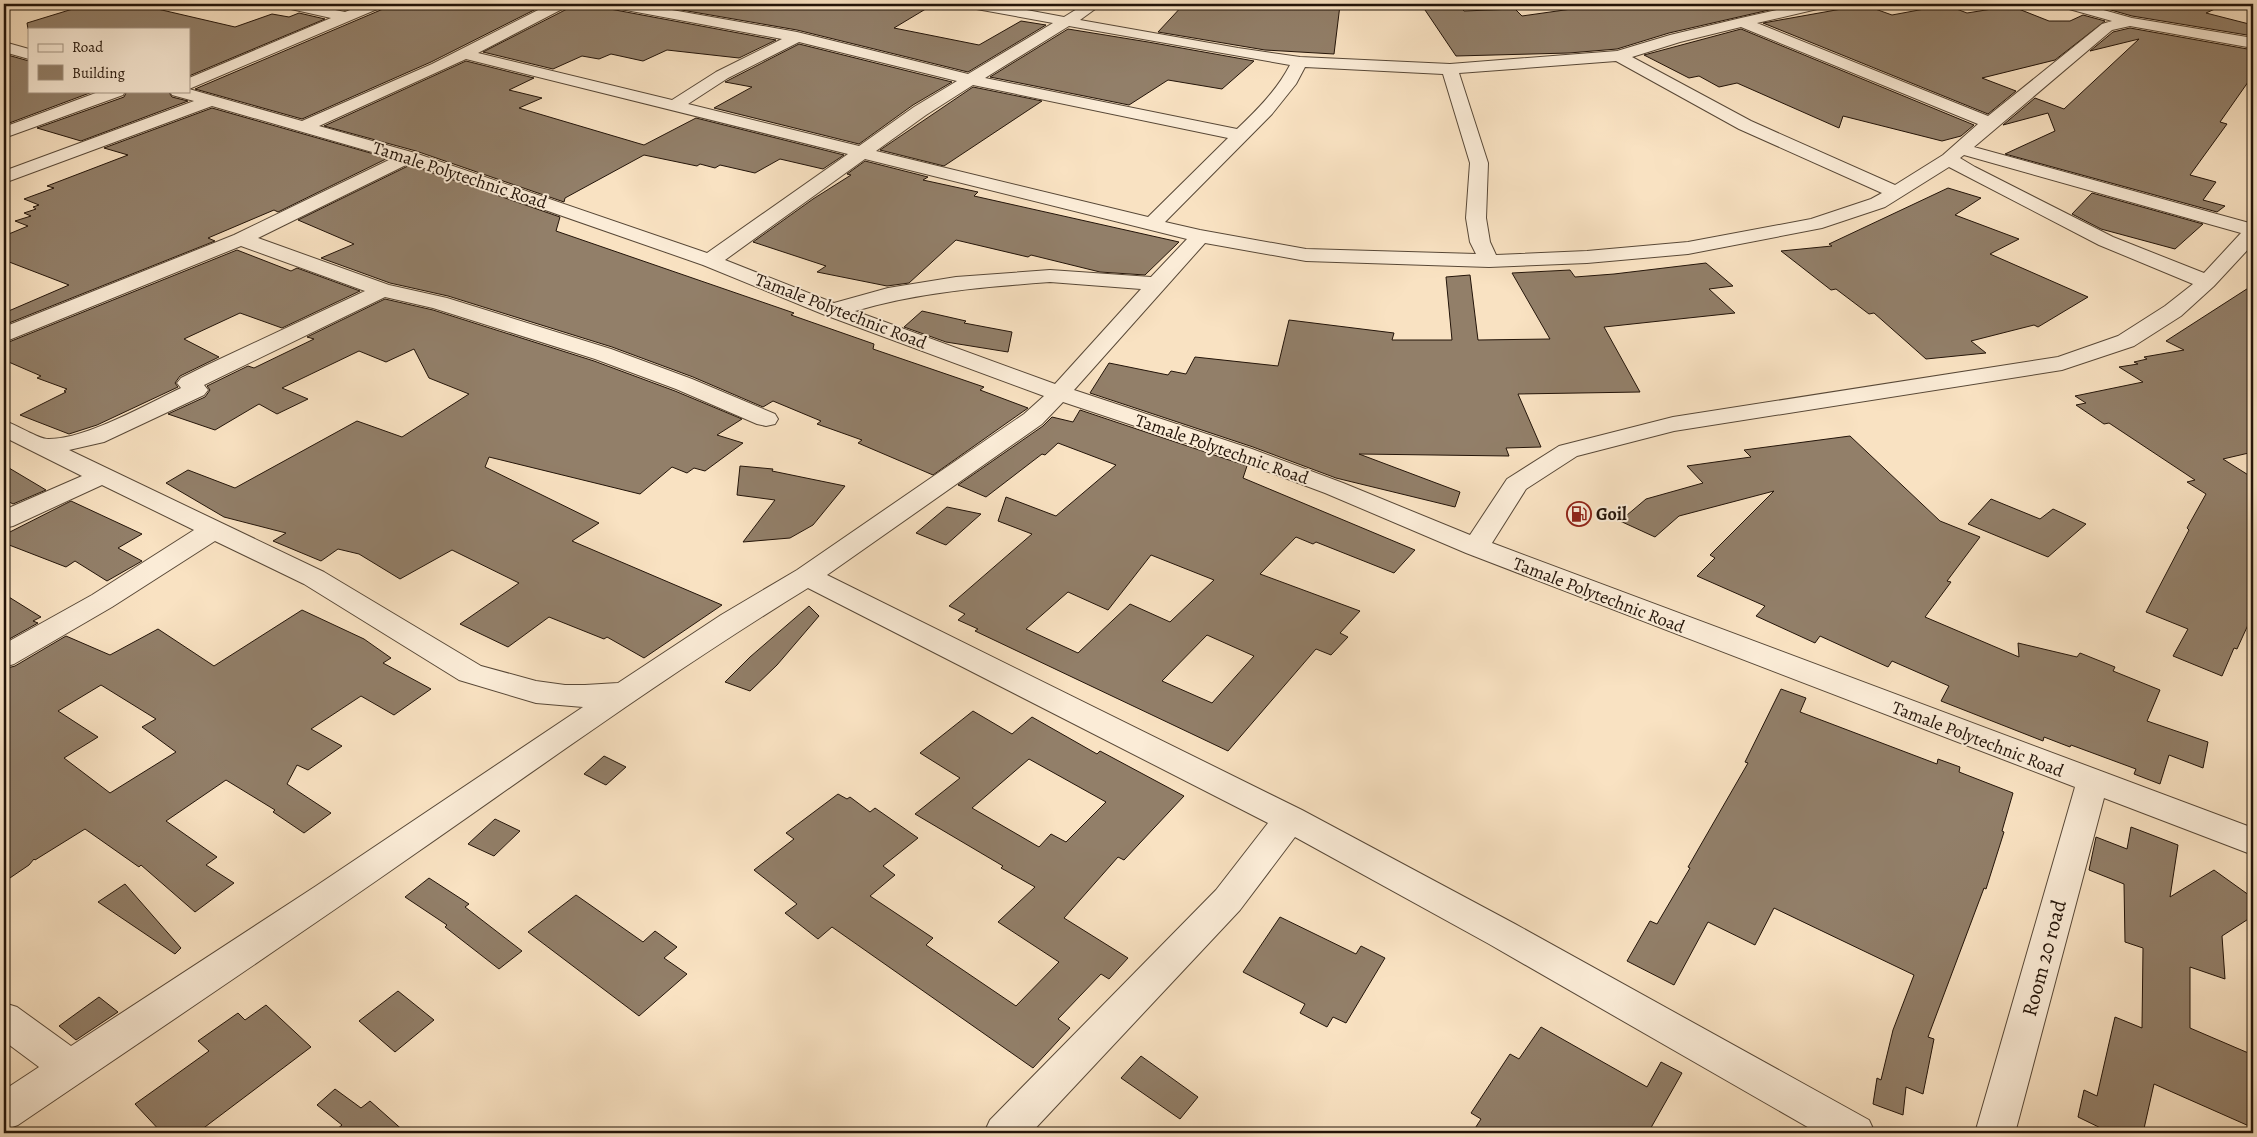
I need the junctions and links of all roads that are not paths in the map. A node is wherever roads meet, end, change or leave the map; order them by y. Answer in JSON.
{"nodes":[{"id":1,"x":287,"y":4,"type":"edge"},
{"id":2,"x":377,"y":4,"type":"edge"},
{"id":3,"x":561,"y":4,"type":"edge"},
{"id":4,"x":615,"y":4,"type":"edge"},
{"id":5,"x":971,"y":4,"type":"edge"},
{"id":6,"x":1095,"y":4,"type":"edge"},
{"id":7,"x":1821,"y":4,"type":"edge"},
{"id":8,"x":2067,"y":4,"type":"edge"},
{"id":9,"x":1788,"y":6,"type":"edge"},
{"id":10,"x":347,"y":17,"type":"junction"},
{"id":11,"x":1065,"y":21,"type":"junction"},
{"id":12,"x":1740,"y":22,"type":"junction"},
{"id":13,"x":2130,"y":22,"type":"junction"},
{"id":14,"x":797,"y":37,"type":"junction"},
{"id":15,"x":2253,"y":43,"type":"edge"},
{"id":16,"x":4,"y":47,"type":"edge"},
{"id":17,"x":28,"y":54,"type":"edge"},
{"id":18,"x":464,"y":54,"type":"junction"},
{"id":19,"x":1619,"y":56,"type":"junction"},
{"id":20,"x":1300,"y":62,"type":"junction"},
{"id":21,"x":1450,"y":69,"type":"junction"},
{"id":22,"x":970,"y":80,"type":"junction"},
{"id":23,"x":190,"y":84,"type":"edge"},
{"id":24,"x":114,"y":92,"type":"edge"},
{"id":25,"x":181,"y":92,"type":"edge"},
{"id":26,"x":209,"y":100,"type":"junction"},
{"id":27,"x":676,"y":106,"type":"junction"},
{"id":28,"x":1990,"y":123,"type":"junction"},
{"id":29,"x":305,"y":126,"type":"junction"},
{"id":30,"x":4,"y":133,"type":"edge"},
{"id":31,"x":1240,"y":136,"type":"junction"},
{"id":32,"x":862,"y":152,"type":"junction"},
{"id":33,"x":1956,"y":154,"type":"junction"},
{"id":34,"x":409,"y":157,"type":"junction"},
{"id":35,"x":4,"y":177,"type":"edge"},
{"id":36,"x":1896,"y":192,"type":"junction"},
{"id":37,"x":1153,"y":223,"type":"junction"},
{"id":38,"x":2253,"y":230,"type":"edge"},
{"id":39,"x":1200,"y":236,"type":"junction"},
{"id":40,"x":241,"y":239,"type":"junction"},
{"id":41,"x":710,"y":261,"type":"junction"},
{"id":42,"x":1489,"y":261,"type":"junction"},
{"id":43,"x":2207,"y":282,"type":"junction"},
{"id":44,"x":1155,"y":284,"type":"junction"},
{"id":45,"x":383,"y":290,"type":"junction"},
{"id":46,"x":833,"y":310,"type":"junction"},
{"id":47,"x":4,"y":335,"type":"edge"},
{"id":48,"x":1058,"y":393,"type":"junction"},
{"id":49,"x":766,"y":419,"type":"dead end"},
{"id":50,"x":4,"y":428,"type":"edge"},
{"id":51,"x":44,"y":448,"type":"junction"},
{"id":52,"x":102,"y":476,"type":"junction"},
{"id":53,"x":4,"y":520,"type":"edge"},
{"id":54,"x":213,"y":530,"type":"junction"},
{"id":55,"x":1476,"y":547,"type":"junction"},
{"id":56,"x":807,"y":576,"type":"junction"},
{"id":57,"x":4,"y":657,"type":"edge"},
{"id":58,"x":626,"y":692,"type":"junction"},
{"id":59,"x":2092,"y":782,"type":"junction"},
{"id":60,"x":1290,"y":819,"type":"junction"},
{"id":61,"x":2253,"y":842,"type":"edge"},
{"id":62,"x":4,"y":1019,"type":"edge"},
{"id":63,"x":70,"y":1068,"type":"junction"},
{"id":64,"x":4,"y":1112,"type":"edge"},
{"id":65,"x":1004,"y":1133,"type":"edge"},
{"id":66,"x":1854,"y":1133,"type":"edge"},
{"id":67,"x":1995,"y":1133,"type":"edge"}],
"edges":[{"from":1,"to":10,"type":"street"},
{"from":2,"to":10,"type":"street"},
{"from":3,"to":18,"type":"street"},
{"from":4,"to":14,"type":"street"},
{"from":5,"to":11,"type":"street"},
{"from":6,"to":11,"type":"street"},
{"from":7,"to":9,"type":"street"},
{"from":8,"to":13,"type":"street"},
{"from":9,"to":12,"type":"street"},
{"from":10,"to":23,"type":"street"},
{"from":11,"to":20,"type":"street"},
{"from":11,"to":22,"type":"street"},
{"from":12,"to":19,"type":"street"},
{"from":12,"to":28,"type":"street"},
{"from":13,"to":15,"type":"street"},
{"from":13,"to":28,"type":"street"},
{"from":14,"to":22,"type":"street"},
{"from":14,"to":27,"type":"street"},
{"from":16,"to":17,"type":"street"},
{"from":18,"to":27,"type":"street"},
{"from":18,"to":29,"type":"street"},
{"from":19,"to":21,"type":"street"},
{"from":19,"to":36,"type":"street"},
{"from":20,"to":21,"type":"street"},
{"from":20,"to":31,"type":"street"},
{"from":21,"to":42,"type":"street"},
{"from":22,"to":31,"type":"street"},
{"from":22,"to":32,"type":"street"},
{"from":24,"to":30,"type":"street"},
{"from":25,"to":26,"type":"street","name":"Tamale Polytechnic Road"},
{"from":26,"to":29,"type":"street","name":"Tamale Polytechnic Road"},
{"from":26,"to":35,"type":"street"},
{"from":27,"to":32,"type":"street"},
{"from":28,"to":33,"type":"street"},
{"from":29,"to":34,"type":"street","name":"Tamale Polytechnic Road"},
{"from":31,"to":37,"type":"street"},
{"from":32,"to":37,"type":"street"},
{"from":32,"to":41,"type":"street"},
{"from":33,"to":36,"type":"street"},
{"from":33,"to":38,"type":"street"},
{"from":33,"to":43,"type":"street"},
{"from":34,"to":40,"type":"street"},
{"from":34,"to":41,"type":"street","name":"Tamale Polytechnic Road"},
{"from":36,"to":42,"type":"street"},
{"from":37,"to":39,"type":"street"},
{"from":38,"to":43,"type":"street"},
{"from":39,"to":42,"type":"street"},
{"from":39,"to":44,"type":"street"},
{"from":40,"to":45,"type":"street"},
{"from":40,"to":47,"type":"street"},
{"from":41,"to":46,"type":"street","name":"Tamale Polytechnic Road"},
{"from":43,"to":55,"type":"street"},
{"from":44,"to":46,"type":"street"},
{"from":44,"to":48,"type":"street"},
{"from":45,"to":49,"type":"street"},
{"from":45,"to":51,"type":"street"},
{"from":46,"to":48,"type":"street","name":"Tamale Polytechnic Road"},
{"from":48,"to":55,"type":"street","name":"Tamale Polytechnic Road"},
{"from":48,"to":56,"type":"street"},
{"from":50,"to":51,"type":"street"},
{"from":51,"to":52,"type":"street"},
{"from":52,"to":53,"type":"street"},
{"from":52,"to":54,"type":"street"},
{"from":54,"to":57,"type":"street"},
{"from":54,"to":58,"type":"street"},
{"from":55,"to":59,"type":"street","name":"Tamale Polytechnic Road"},
{"from":56,"to":58,"type":"street"},
{"from":56,"to":60,"type":"street"},
{"from":58,"to":63,"type":"street"},
{"from":59,"to":61,"type":"street","name":"Tamale Polytechnic Road"},
{"from":59,"to":67,"type":"street","name":"Room 20 road"},
{"from":60,"to":65,"type":"street"},
{"from":60,"to":66,"type":"street"},
{"from":62,"to":63,"type":"street"},
{"from":63,"to":64,"type":"street"}]}
